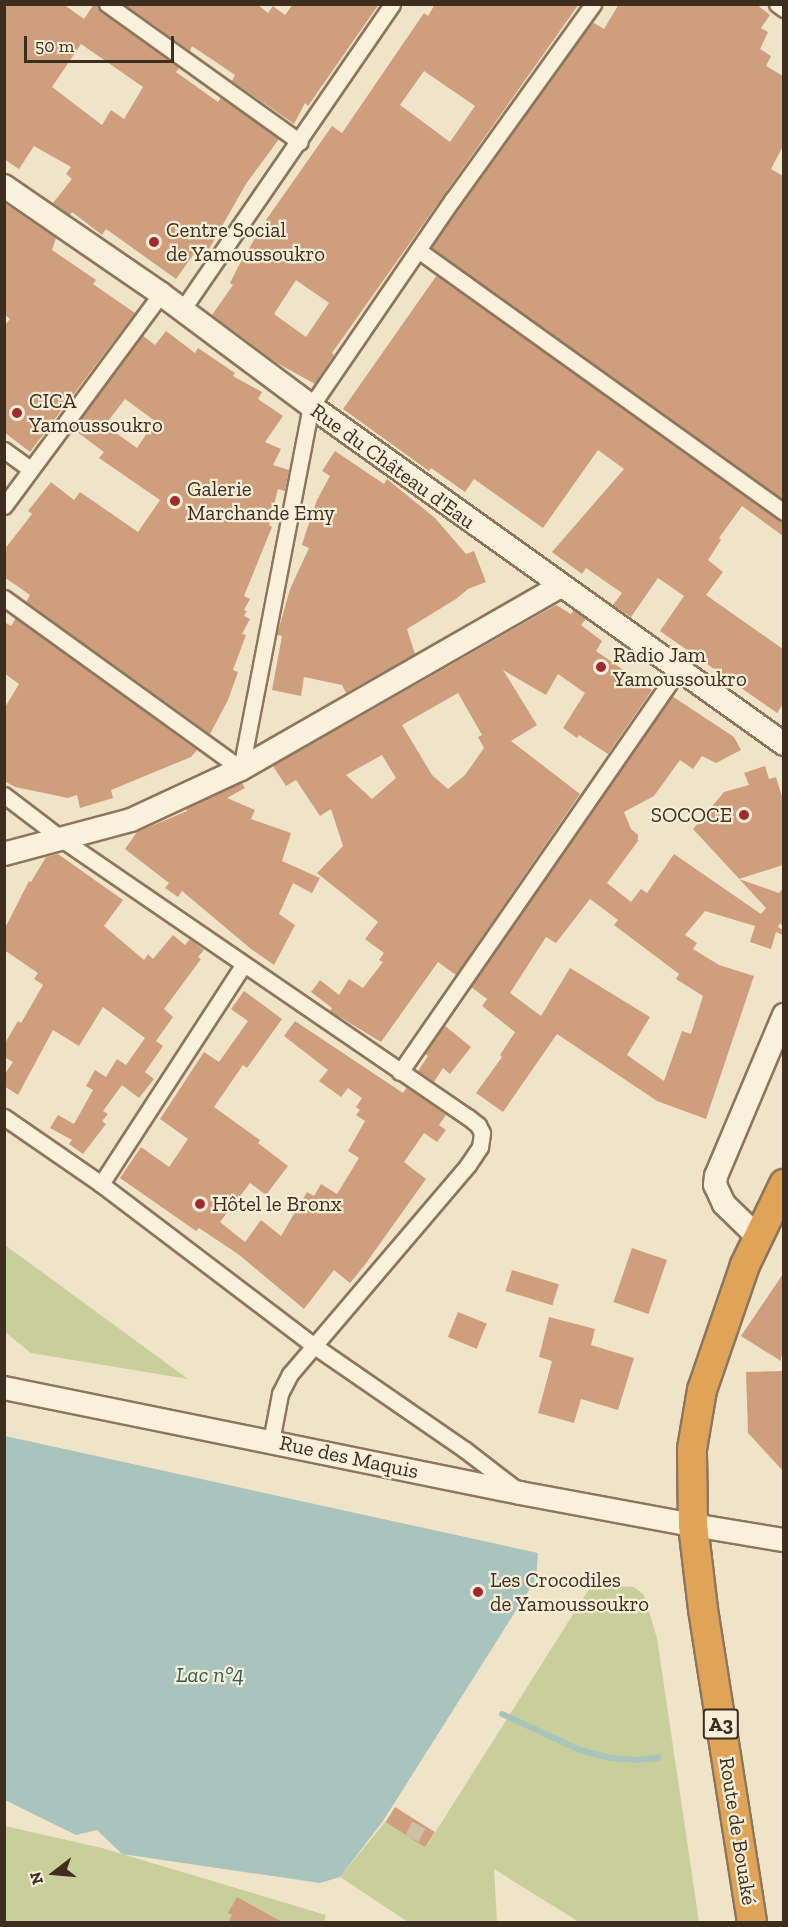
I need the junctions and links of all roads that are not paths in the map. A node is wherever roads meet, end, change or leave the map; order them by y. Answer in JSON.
{"nodes":[{"id":1,"x":107,"y":4,"type":"edge"},
{"id":2,"x":392,"y":4,"type":"edge"},
{"id":3,"x":593,"y":4,"type":"edge"},
{"id":4,"x":777,"y":4,"type":"edge"},
{"id":5,"x":783,"y":9,"type":"edge"},
{"id":6,"x":300,"y":142,"type":"junction"},
{"id":7,"x":4,"y":186,"type":"edge"},
{"id":8,"x":418,"y":250,"type":"junction"},
{"id":9,"x":161,"y":294,"type":"junction"},
{"id":10,"x":182,"y":310,"type":"junction"},
{"id":11,"x":311,"y":406,"type":"junction"},
{"id":12,"x":4,"y":450,"type":"edge"},
{"id":13,"x":30,"y":469,"type":"junction"},
{"id":14,"x":4,"y":506,"type":"edge"},
{"id":15,"x":783,"y":512,"type":"edge"},
{"id":16,"x":561,"y":586,"type":"junction"},
{"id":17,"x":4,"y":598,"type":"edge"},
{"id":18,"x":678,"y":670,"type":"junction"},
{"id":19,"x":783,"y":744,"type":"edge"},
{"id":20,"x":241,"y":769,"type":"junction"},
{"id":21,"x":4,"y":795,"type":"edge"},
{"id":22,"x":63,"y":840,"type":"junction"},
{"id":23,"x":4,"y":854,"type":"edge"},
{"id":24,"x":243,"y":965,"type":"junction"},
{"id":25,"x":783,"y":1015,"type":"edge"},
{"id":26,"x":400,"y":1072,"type":"junction"},
{"id":27,"x":4,"y":1117,"type":"edge"},
{"id":28,"x":783,"y":1184,"type":"edge"},
{"id":29,"x":101,"y":1185,"type":"junction"},
{"id":30,"x":759,"y":1238,"type":"junction"},
{"id":31,"x":313,"y":1345,"type":"junction"},
{"id":32,"x":4,"y":1388,"type":"edge"},
{"id":33,"x":271,"y":1441,"type":"junction"},
{"id":34,"x":520,"y":1493,"type":"junction"},
{"id":35,"x":693,"y":1526,"type":"junction"},
{"id":36,"x":783,"y":1539,"type":"edge"},
{"id":37,"x":752,"y":1923,"type":"edge"}],
"edges":[{"from":1,"to":6,"type":"street"},
{"from":2,"to":6,"type":"street"},
{"from":3,"to":8,"type":"street"},
{"from":4,"to":5,"type":"street"},
{"from":6,"to":10,"type":"street"},
{"from":7,"to":9,"type":"street","name":"Rue du Château d'Eau"},
{"from":8,"to":11,"type":"street"},
{"from":8,"to":15,"type":"street"},
{"from":9,"to":10,"type":"street","name":"Rue du Château d'Eau"},
{"from":9,"to":13,"type":"street"},
{"from":10,"to":11,"type":"street","name":"Rue du Château d'Eau"},
{"from":11,"to":16,"type":"street","name":"Rue du Château d'Eau"},
{"from":11,"to":20,"type":"street"},
{"from":12,"to":13,"type":"street"},
{"from":13,"to":14,"type":"street"},
{"from":16,"to":18,"type":"street","name":"Rue du Château d'Eau"},
{"from":16,"to":20,"type":"street"},
{"from":17,"to":20,"type":"street"},
{"from":18,"to":19,"type":"street","name":"Rue du Château d'Eau"},
{"from":18,"to":26,"type":"street"},
{"from":20,"to":22,"type":"street"},
{"from":21,"to":22,"type":"street"},
{"from":22,"to":23,"type":"street"},
{"from":22,"to":24,"type":"street"},
{"from":24,"to":26,"type":"street"},
{"from":24,"to":29,"type":"street"},
{"from":25,"to":30,"type":"street"},
{"from":26,"to":31,"type":"street"},
{"from":27,"to":29,"type":"street"},
{"from":28,"to":30,"type":"highway","number":"A3"},
{"from":29,"to":31,"type":"street"},
{"from":30,"to":35,"type":"highway","number":"A3"},
{"from":31,"to":33,"type":"street"},
{"from":31,"to":34,"type":"street"},
{"from":32,"to":33,"type":"street","name":"Rue des Maquis"},
{"from":33,"to":34,"type":"street","name":"Rue des Maquis"},
{"from":34,"to":35,"type":"street","name":"Rue des Maquis"},
{"from":35,"to":36,"type":"street","name":"Rue des Maquis"},
{"from":35,"to":37,"type":"highway","name":"Route de Bouaké","number":"A3"}]}
